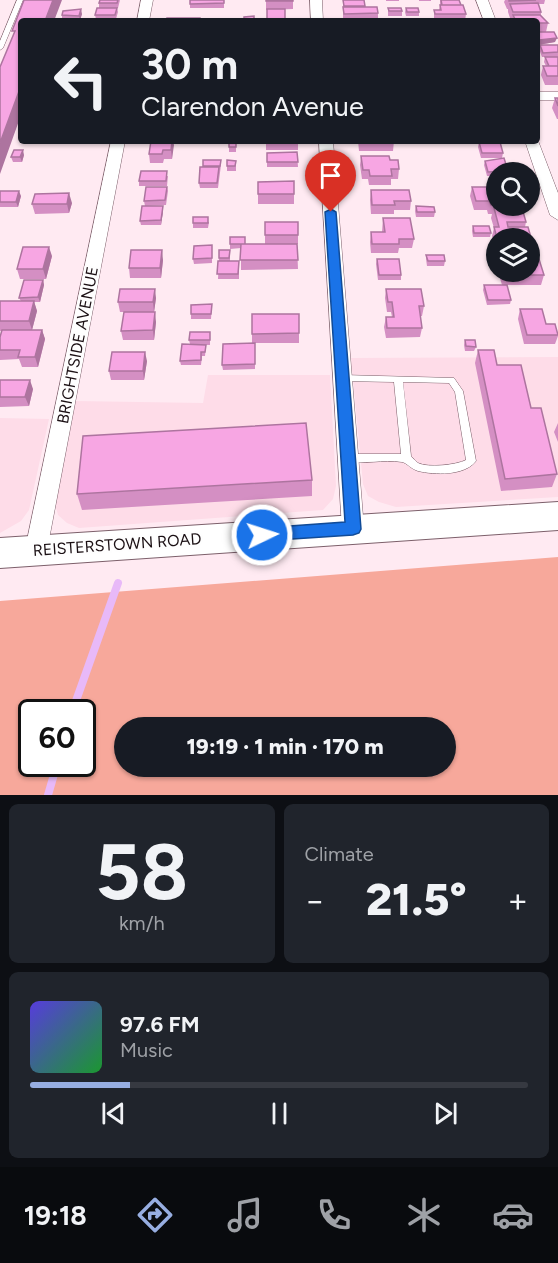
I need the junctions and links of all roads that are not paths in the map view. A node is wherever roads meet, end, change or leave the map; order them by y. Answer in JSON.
{"nodes":[{"id":1,"x":20,"y":0,"type":"edge"},
{"id":2,"x":147,"y":0,"type":"edge"},
{"id":3,"x":315,"y":0,"type":"edge"},
{"id":4,"x":482,"y":0,"type":"edge"},
{"id":5,"x":144,"y":18,"type":"edge"},
{"id":6,"x":317,"y":18,"type":"edge"},
{"id":7,"x":489,"y":18,"type":"edge"},
{"id":8,"x":0,"y":48,"type":"edge"},
{"id":9,"x":540,"y":96,"type":"edge"},
{"id":10,"x":558,"y":96,"type":"edge"},
{"id":11,"x":117,"y":144,"type":"edge"},
{"id":12,"x":326,"y":144,"type":"edge"},
{"id":13,"x":533,"y":144,"type":"edge"},
{"id":14,"x":558,"y":215,"type":"edge"},
{"id":15,"x":342,"y":378,"type":"junction"},
{"id":16,"x":398,"y":379,"type":"junction"},
{"id":17,"x":348,"y":458,"type":"junction"},
{"id":18,"x":406,"y":458,"type":"junction"},
{"id":19,"x":558,"y":516,"type":"edge"},
{"id":20,"x":353,"y":529,"type":"junction"},
{"id":21,"x":36,"y":550,"type":"junction"},
{"id":22,"x":0,"y":553,"type":"edge"}],
"edges":[{"from":1,"to":8,"type":"lane"},
{"from":2,"to":5,"type":"street"},
{"from":3,"to":6,"type":"street"},
{"from":4,"to":7,"type":"street"},
{"from":9,"to":10,"type":"street"},
{"from":11,"to":21,"type":"street","name":"BRIGHTSIDE AVENUE"},
{"from":12,"to":15,"type":"street"},
{"from":13,"to":14,"type":"street"},
{"from":15,"to":16,"type":"lane"},
{"from":15,"to":17,"type":"street"},
{"from":16,"to":18,"type":"lane"},
{"from":16,"to":18,"type":"lane"},
{"from":17,"to":18,"type":"lane"},
{"from":17,"to":20,"type":"street"},
{"from":19,"to":20,"type":"main road","name":"REISTERSTOWN ROAD"},
{"from":20,"to":21,"type":"main road","name":"REISTERSTOWN ROAD"},
{"from":21,"to":22,"type":"main road","name":"REISTERSTOWN ROAD"}]}
